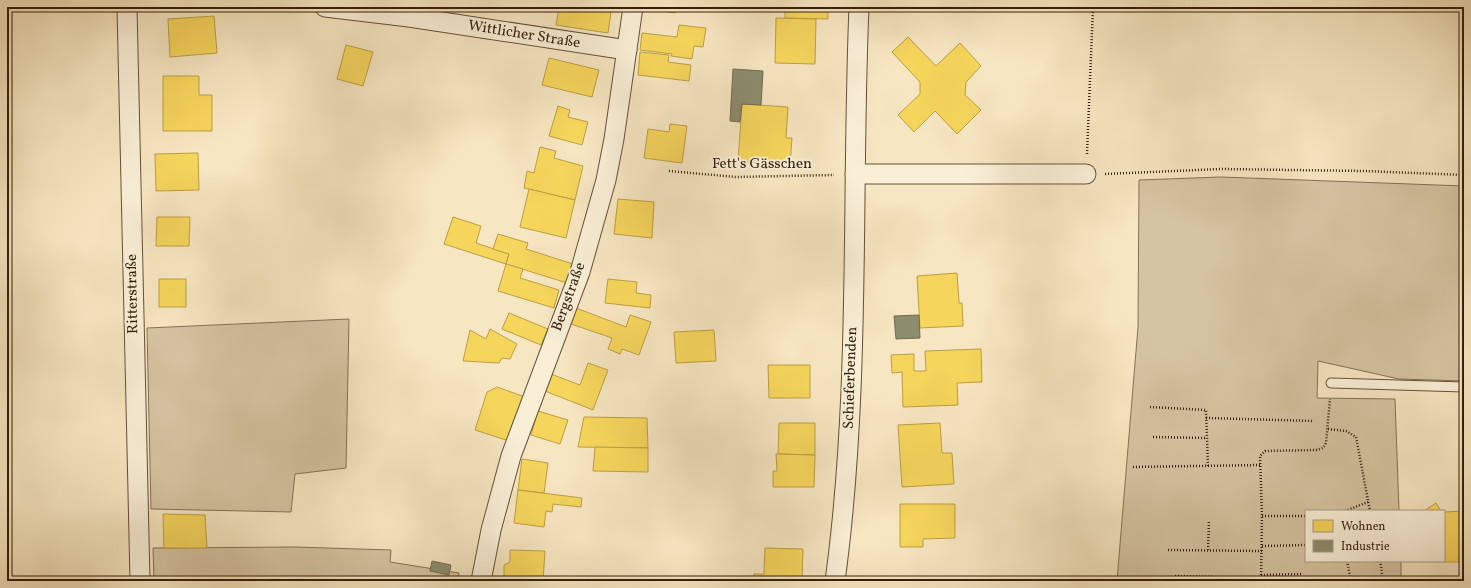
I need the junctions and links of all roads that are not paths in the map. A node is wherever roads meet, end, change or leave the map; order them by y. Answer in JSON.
{"nodes":[{"id":1,"x":127,"y":7,"type":"edge"},
{"id":2,"x":325,"y":7,"type":"edge"},
{"id":3,"x":633,"y":7,"type":"edge"},
{"id":4,"x":859,"y":7,"type":"edge"},
{"id":5,"x":627,"y":50,"type":"junction"},
{"id":6,"x":855,"y":174,"type":"junction"},
{"id":7,"x":1086,"y":174,"type":"road end"},
{"id":8,"x":1331,"y":383,"type":"road end"},
{"id":9,"x":1464,"y":387,"type":"edge"},
{"id":10,"x":140,"y":581,"type":"edge"},
{"id":11,"x":481,"y":581,"type":"edge"},
{"id":12,"x":835,"y":581,"type":"edge"}],
"edges":[{"from":1,"to":10,"type":"street","name":"Ritterstraße"},
{"from":2,"to":5,"type":"street","name":"Wittlicher Straße"},
{"from":3,"to":5,"type":"street","name":"Bergstraße"},
{"from":4,"to":6,"type":"street","name":"Schieferbenden"},
{"from":5,"to":11,"type":"street","name":"Bergstraße"},
{"from":6,"to":7,"type":"street"},
{"from":6,"to":12,"type":"street","name":"Schieferbenden"},
{"from":8,"to":9,"type":"lane"}]}
